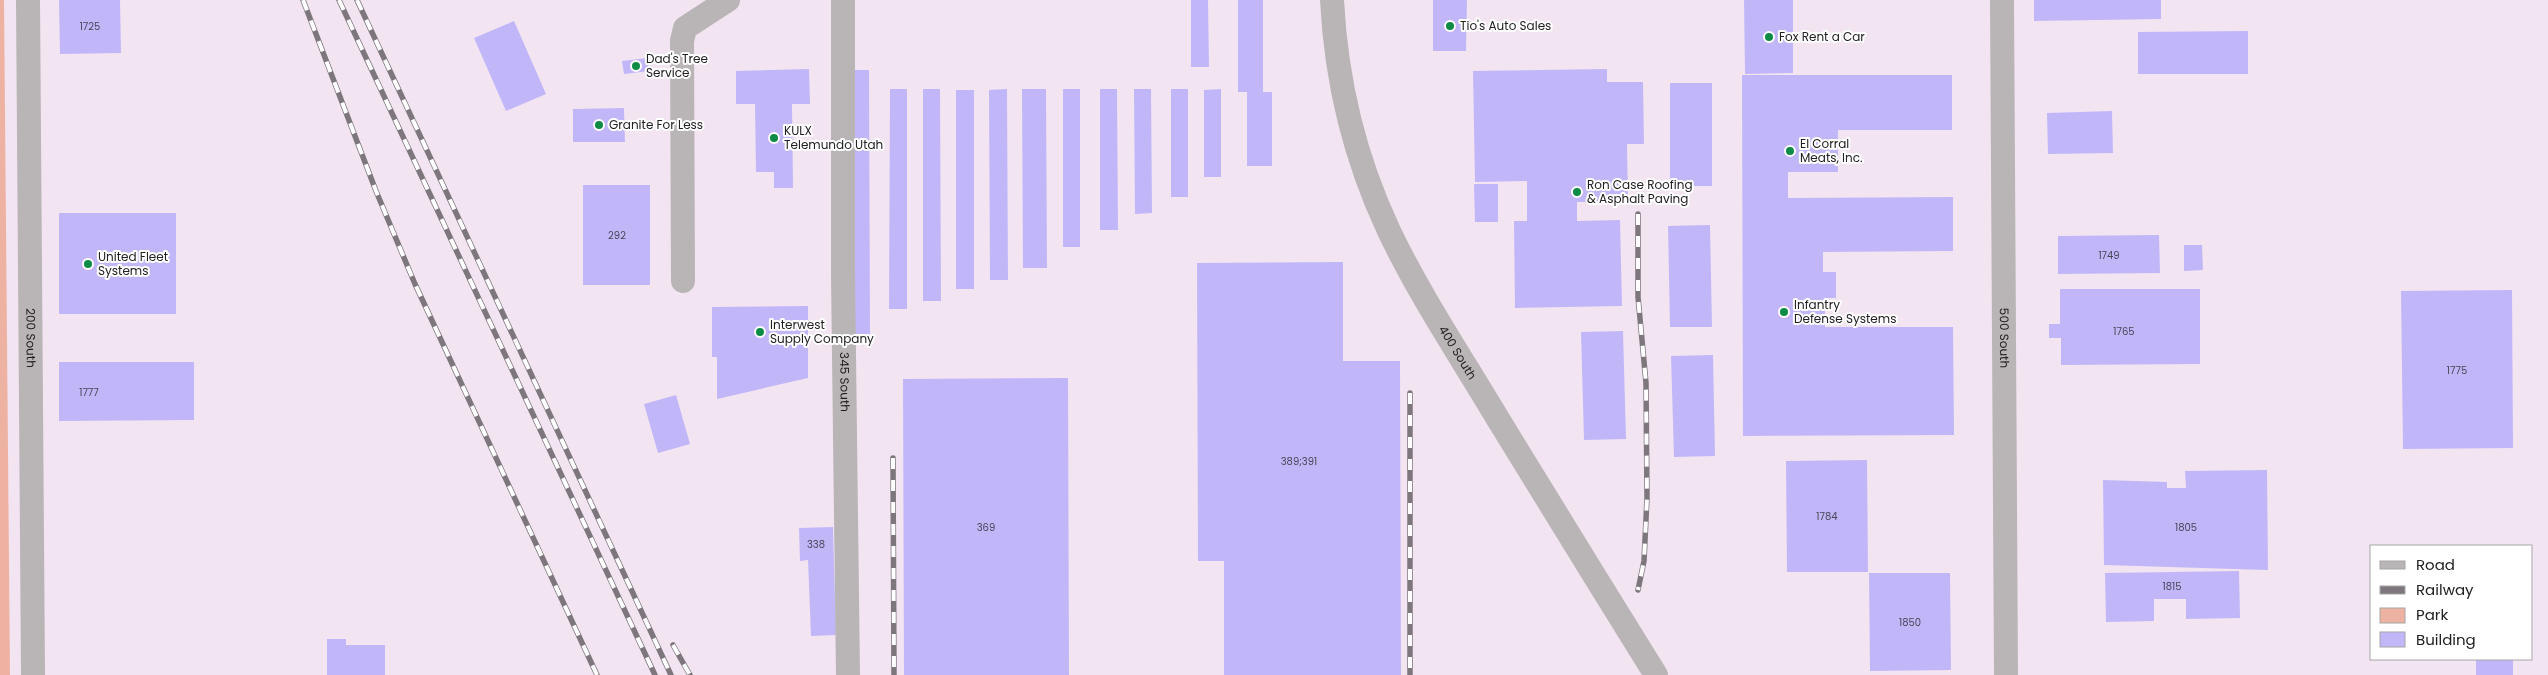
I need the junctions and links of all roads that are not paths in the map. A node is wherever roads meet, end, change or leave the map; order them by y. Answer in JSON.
{"nodes":[{"id":1,"x":28,"y":0,"type":"edge"},
{"id":2,"x":728,"y":0,"type":"edge"},
{"id":3,"x":843,"y":0,"type":"edge"},
{"id":4,"x":1332,"y":0,"type":"edge"},
{"id":5,"x":2002,"y":0,"type":"edge"},
{"id":6,"x":683,"y":281,"type":"dead end"},
{"id":7,"x":33,"y":675,"type":"edge"},
{"id":8,"x":848,"y":675,"type":"edge"},
{"id":9,"x":1656,"y":675,"type":"edge"},
{"id":10,"x":2006,"y":675,"type":"edge"}],
"edges":[{"from":1,"to":7,"type":"street","name":"200 South"},
{"from":2,"to":6,"type":"street"},
{"from":3,"to":8,"type":"street","name":"345 South"},
{"from":4,"to":9,"type":"street","name":"400 South"},
{"from":5,"to":10,"type":"street","name":"500 South"}]}
